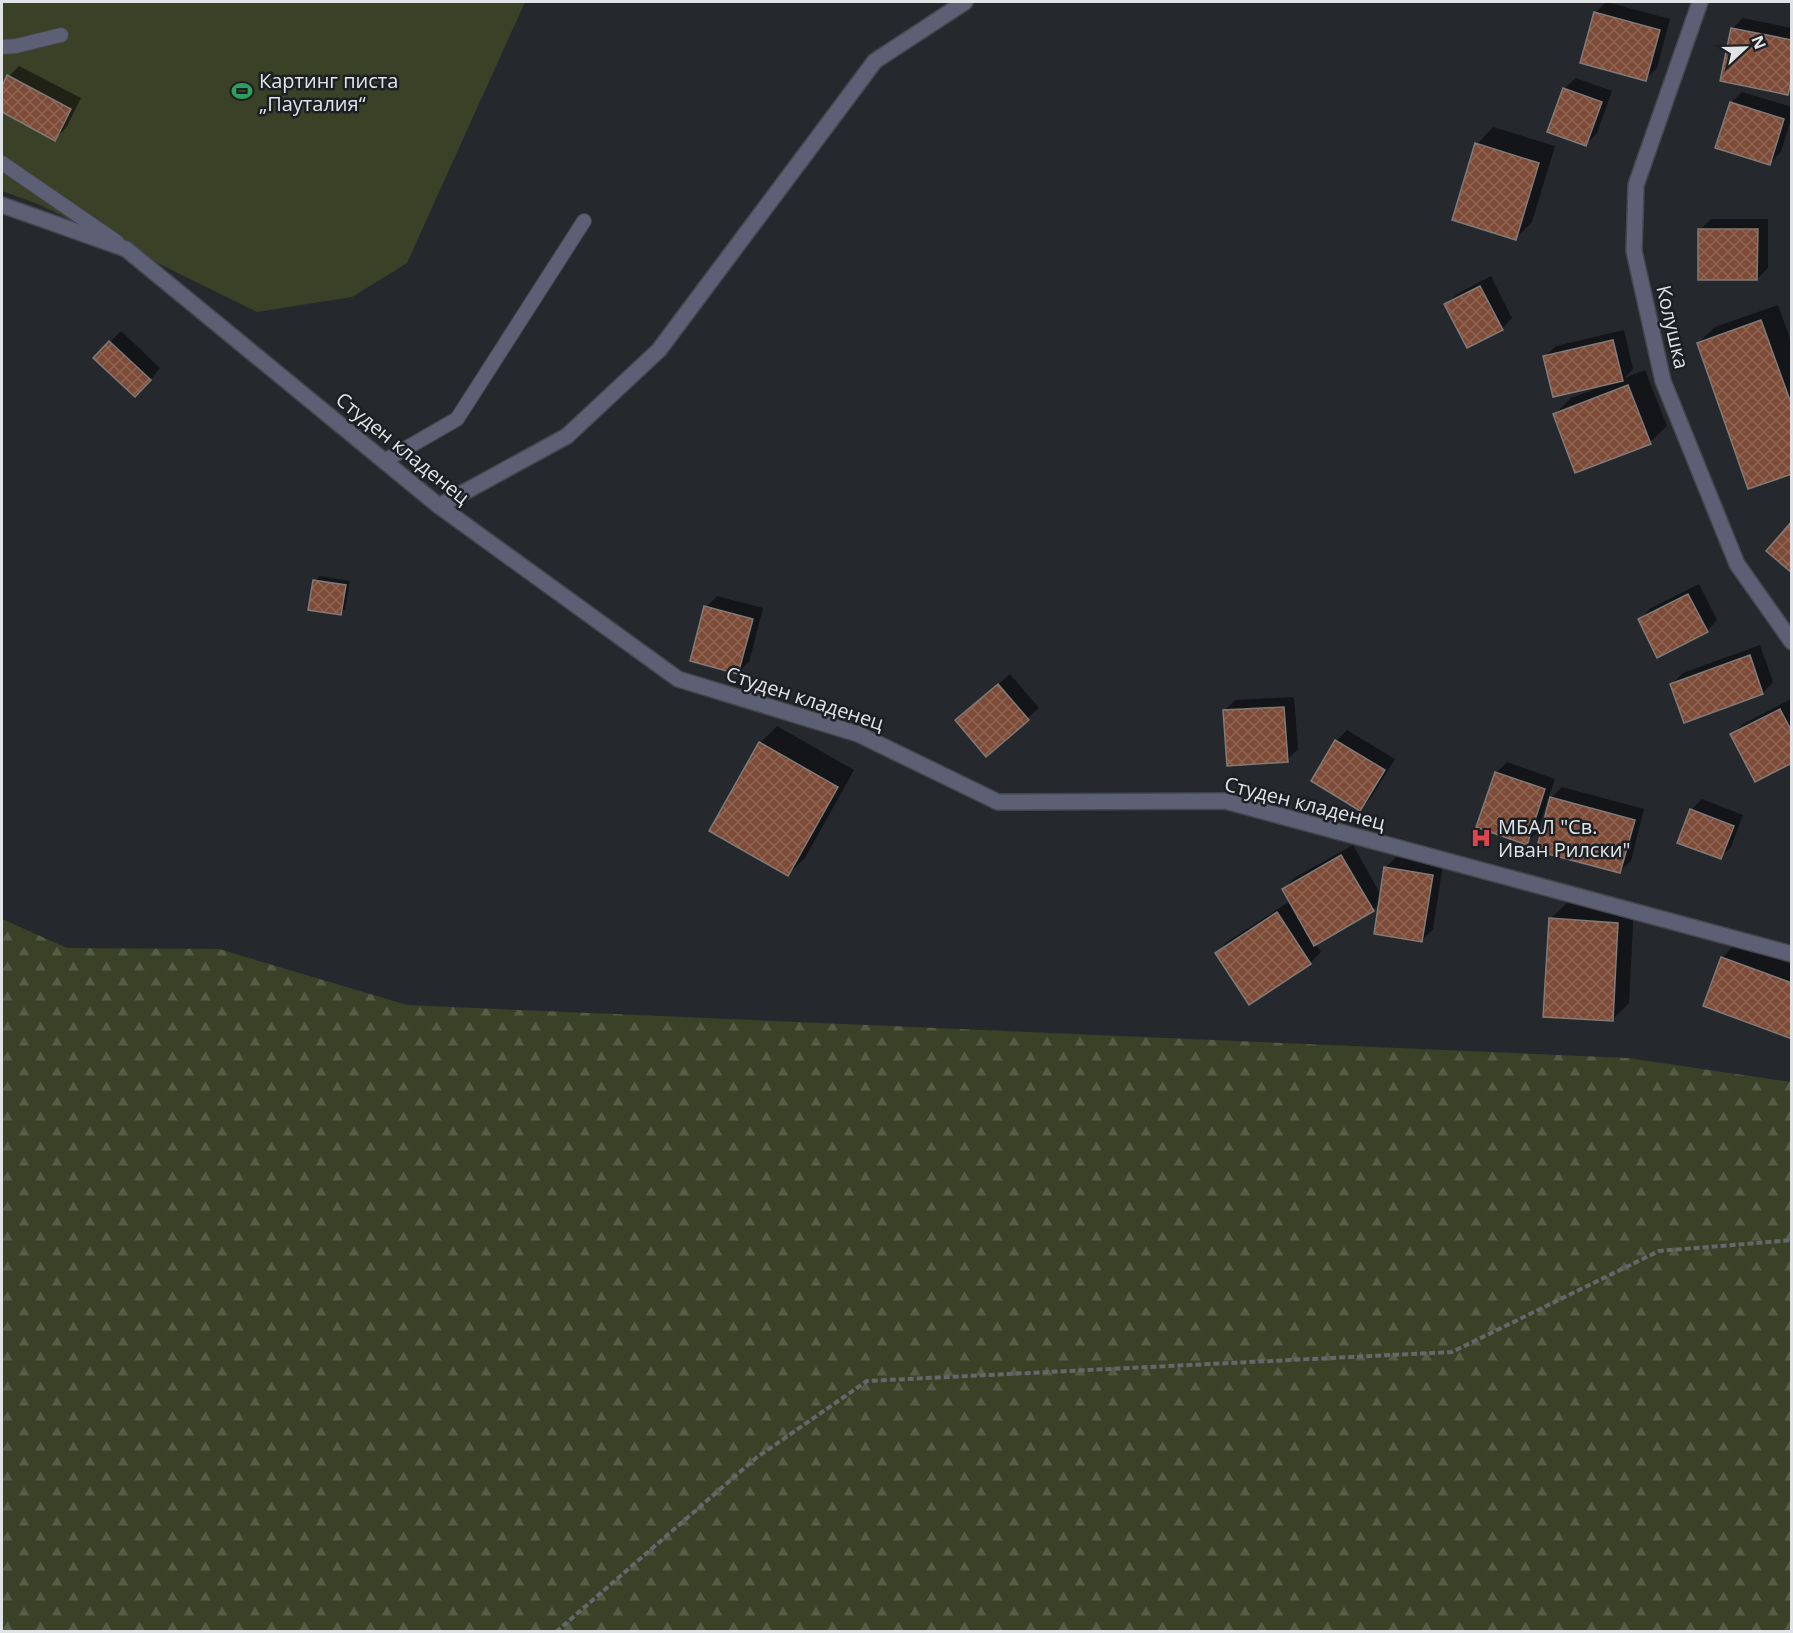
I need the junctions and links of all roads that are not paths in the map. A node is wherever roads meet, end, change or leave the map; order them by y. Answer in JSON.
{"nodes":[{"id":1,"x":965,"y":2,"type":"edge"},
{"id":2,"x":1700,"y":2,"type":"edge"},
{"id":3,"x":61,"y":35,"type":"dead end"},
{"id":4,"x":2,"y":46,"type":"edge"},
{"id":5,"x":2,"y":163,"type":"edge"},
{"id":6,"x":2,"y":205,"type":"edge"},
{"id":7,"x":584,"y":221,"type":"dead end"},
{"id":8,"x":126,"y":249,"type":"junction"},
{"id":9,"x":384,"y":461,"type":"junction"},
{"id":10,"x":439,"y":506,"type":"junction"},
{"id":11,"x":1791,"y":642,"type":"edge"},
{"id":12,"x":1791,"y":954,"type":"edge"}],
"edges":[{"from":1,"to":10,"type":"street"},
{"from":2,"to":11,"type":"street","name":"Колушка"},
{"from":3,"to":4,"type":"lane"},
{"from":5,"to":8,"type":"lane"},
{"from":6,"to":8,"type":"street","name":"Студен кладенец"},
{"from":7,"to":9,"type":"lane"},
{"from":8,"to":9,"type":"street","name":"Студен кладенец"},
{"from":9,"to":10,"type":"street","name":"Студен кладенец"},
{"from":10,"to":12,"type":"street","name":"Студен кладенец"}]}
